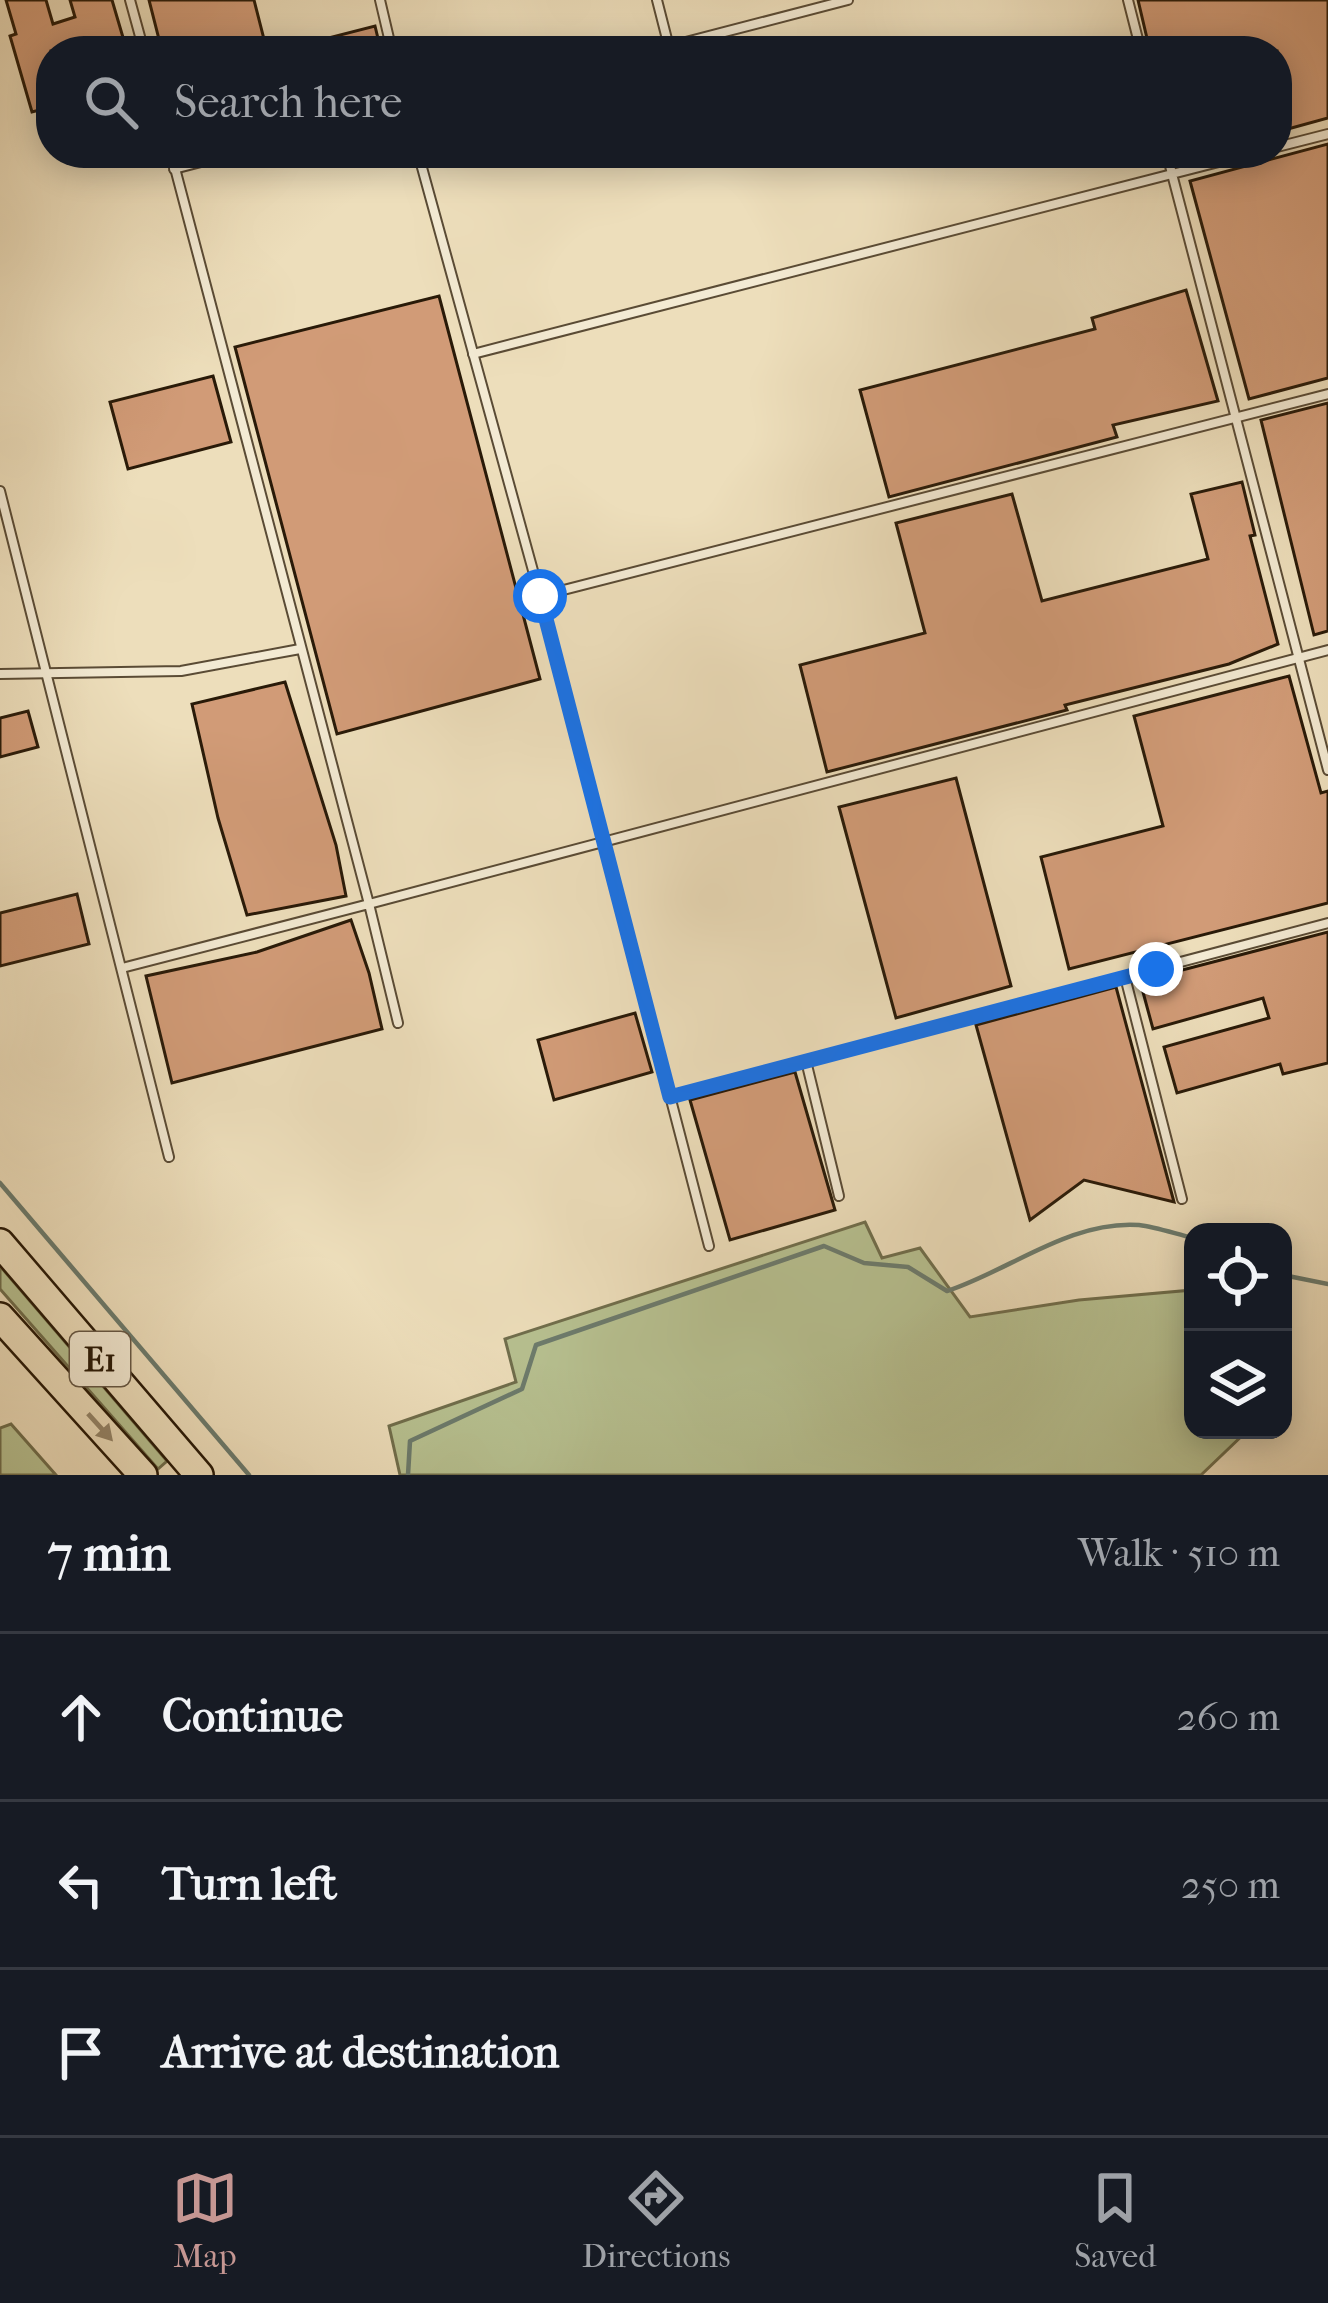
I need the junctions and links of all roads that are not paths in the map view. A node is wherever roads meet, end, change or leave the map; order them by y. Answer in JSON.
{"nodes":[{"id":1,"x":130,"y":0,"type":"edge"},
{"id":2,"x":380,"y":0,"type":"edge"},
{"id":3,"x":657,"y":0,"type":"edge"},
{"id":4,"x":848,"y":0,"type":"edge"},
{"id":5,"x":1128,"y":0,"type":"edge"},
{"id":6,"x":141,"y":36,"type":"edge"},
{"id":7,"x":388,"y":36,"type":"edge"},
{"id":8,"x":666,"y":36,"type":"edge"},
{"id":9,"x":708,"y":36,"type":"edge"},
{"id":10,"x":1137,"y":36,"type":"edge"},
{"id":11,"x":1328,"y":134,"type":"edge"},
{"id":12,"x":1292,"y":143,"type":"edge"},
{"id":13,"x":178,"y":168,"type":"edge"},
{"id":14,"x":422,"y":168,"type":"edge"},
{"id":15,"x":1171,"y":168,"type":"edge"},
{"id":16,"x":1195,"y":168,"type":"edge"},
{"id":17,"x":174,"y":169,"type":"joint"},
{"id":18,"x":1172,"y":174,"type":"junction"},
{"id":19,"x":473,"y":354,"type":"junction"},
{"id":20,"x":1328,"y":394,"type":"edge"},
{"id":21,"x":1235,"y":418,"type":"junction"},
{"id":22,"x":0,"y":491,"type":"edge"},
{"id":23,"x":540,"y":596,"type":"junction"},
{"id":24,"x":300,"y":649,"type":"junction"},
{"id":25,"x":1328,"y":650,"type":"edge"},
{"id":26,"x":1298,"y":658,"type":"junction"},
{"id":27,"x":48,"y":673,"type":"junction"},
{"id":28,"x":0,"y":674,"type":"edge"},
{"id":29,"x":1328,"y":770,"type":"edge"},
{"id":30,"x":601,"y":841,"type":"junction"},
{"id":31,"x":369,"y":904,"type":"junction"},
{"id":32,"x":1328,"y":923,"type":"edge"},
{"id":33,"x":122,"y":968,"type":"junction"},
{"id":34,"x":1125,"y":977,"type":"junction"},
{"id":35,"x":398,"y":1023,"type":"dead end"},
{"id":36,"x":806,"y":1061,"type":"junction"},
{"id":37,"x":670,"y":1097,"type":"junction"},
{"id":38,"x":170,"y":1157,"type":"dead end"},
{"id":39,"x":839,"y":1196,"type":"dead end"},
{"id":40,"x":1182,"y":1199,"type":"dead end"},
{"id":41,"x":0,"y":1243,"type":"edge"},
{"id":42,"x":709,"y":1246,"type":"dead end"},
{"id":43,"x":0,"y":1317,"type":"edge"},
{"id":44,"x":143,"y":1475,"type":"edge"},
{"id":45,"x":199,"y":1475,"type":"edge"}],
"edges":[{"from":1,"to":6,"type":"lane"},
{"from":2,"to":7,"type":"lane"},
{"from":3,"to":8,"type":"lane"},
{"from":4,"to":9,"type":"lane"},
{"from":5,"to":10,"type":"lane"},
{"from":11,"to":12,"type":"lane"},
{"from":13,"to":17,"type":"lane"},
{"from":14,"to":19,"type":"lane"},
{"from":15,"to":18,"type":"lane"},
{"from":16,"to":18,"type":"lane"},
{"from":17,"to":24,"type":"lane"},
{"from":18,"to":19,"type":"lane"},
{"from":18,"to":21,"type":"lane"},
{"from":19,"to":23,"type":"lane"},
{"from":20,"to":21,"type":"lane"},
{"from":21,"to":23,"type":"lane"},
{"from":21,"to":26,"type":"lane"},
{"from":22,"to":27,"type":"lane"},
{"from":23,"to":30,"type":"lane"},
{"from":24,"to":27,"type":"lane"},
{"from":24,"to":31,"type":"lane"},
{"from":25,"to":26,"type":"lane"},
{"from":26,"to":29,"type":"lane"},
{"from":26,"to":30,"type":"lane"},
{"from":27,"to":28,"type":"lane"},
{"from":27,"to":33,"type":"lane"},
{"from":30,"to":31,"type":"lane"},
{"from":30,"to":37,"type":"lane"},
{"from":31,"to":33,"type":"lane"},
{"from":31,"to":35,"type":"lane"},
{"from":32,"to":34,"type":"lane"},
{"from":33,"to":38,"type":"lane"},
{"from":34,"to":36,"type":"lane"},
{"from":34,"to":40,"type":"lane"},
{"from":36,"to":37,"type":"lane"},
{"from":36,"to":39,"type":"lane"},
{"from":37,"to":42,"type":"lane"},
{"from":41,"to":45,"type":"highway","number":"E1"},
{"from":43,"to":44,"type":"highway","number":"E1","one_way":true}]}
